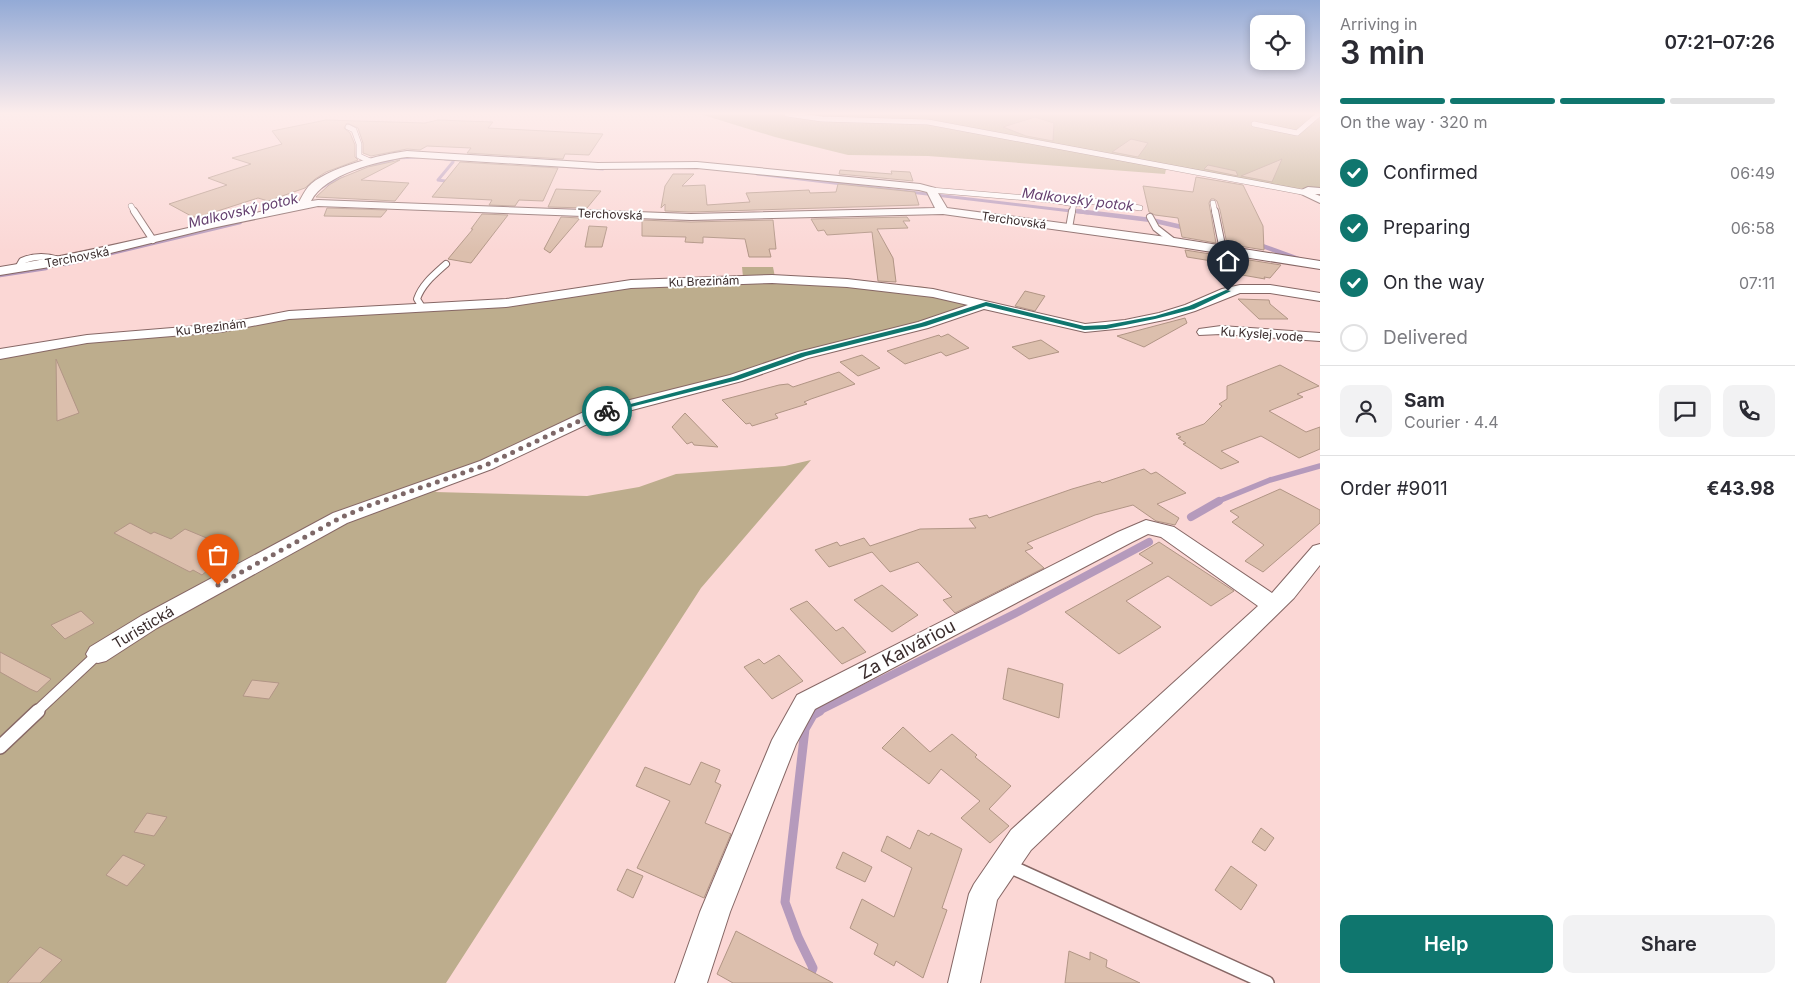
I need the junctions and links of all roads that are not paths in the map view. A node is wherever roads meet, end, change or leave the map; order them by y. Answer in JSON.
{"nodes":[{"id":1,"x":374,"y":160,"type":"edge"},
{"id":2,"x":500,"y":160,"type":"edge"},
{"id":3,"x":1130,"y":160,"type":"edge"},
{"id":4,"x":370,"y":161,"type":"joint"},
{"id":5,"x":1320,"y":190,"type":"edge"},
{"id":6,"x":1302,"y":192,"type":"junction"},
{"id":7,"x":933,"y":194,"type":"junction"},
{"id":8,"x":1320,"y":200,"type":"edge"},
{"id":9,"x":1213,"y":203,"type":"dead end"},
{"id":10,"x":310,"y":204,"type":"junction"},
{"id":11,"x":131,"y":206,"type":"dead end"},
{"id":12,"x":1140,"y":208,"type":"dead end"},
{"id":13,"x":1073,"y":209,"type":"junction"},
{"id":14,"x":943,"y":211,"type":"junction"},
{"id":15,"x":1150,"y":217,"type":"dead end"},
{"id":16,"x":1069,"y":228,"type":"junction"},
{"id":17,"x":153,"y":240,"type":"junction"},
{"id":18,"x":1221,"y":240,"type":"junction"},
{"id":19,"x":1174,"y":242,"type":"junction"},
{"id":20,"x":62,"y":261,"type":"joint"},
{"id":21,"x":1299,"y":262,"type":"joint"},
{"id":22,"x":446,"y":264,"type":"dead end"},
{"id":23,"x":1320,"y":265,"type":"edge"},
{"id":24,"x":0,"y":271,"type":"edge"},
{"id":25,"x":1320,"y":297,"type":"edge"},
{"id":26,"x":986,"y":304,"type":"junction"},
{"id":27,"x":422,"y":307,"type":"junction"},
{"id":28,"x":1007,"y":310,"type":"junction"},
{"id":29,"x":1204,"y":332,"type":"dead end"},
{"id":30,"x":1320,"y":337,"type":"edge"},
{"id":31,"x":0,"y":354,"type":"edge"},
{"id":32,"x":647,"y":413,"type":"dead end"},
{"id":33,"x":1320,"y":551,"type":"edge"},
{"id":34,"x":1273,"y":605,"type":"junction"},
{"id":35,"x":98,"y":654,"type":"joint"},
{"id":36,"x":0,"y":747,"type":"edge"},
{"id":37,"x":1005,"y":863,"type":"junction"},
{"id":38,"x":691,"y":983,"type":"edge"},
{"id":39,"x":964,"y":983,"type":"edge"},
{"id":40,"x":1267,"y":983,"type":"edge"}],
"edges":[{"from":1,"to":4,"type":"street"},
{"from":2,"to":7,"type":"street"},
{"from":3,"to":6,"type":"lane"},
{"from":4,"to":10,"type":"street"},
{"from":5,"to":6,"type":"street"},
{"from":6,"to":8,"type":"street"},
{"from":7,"to":13,"type":"lane"},
{"from":7,"to":14,"type":"street"},
{"from":9,"to":18,"type":"lane"},
{"from":10,"to":14,"type":"street","name":"Terchovská"},
{"from":10,"to":17,"type":"street","name":"Terchovská"},
{"from":11,"to":17,"type":"lane"},
{"from":12,"to":13,"type":"lane"},
{"from":13,"to":16,"type":"lane"},
{"from":14,"to":16,"type":"street","name":"Terchovská"},
{"from":15,"to":19,"type":"lane"},
{"from":16,"to":19,"type":"street","name":"Terchovská"},
{"from":17,"to":20,"type":"street","name":"Terchovská"},
{"from":18,"to":19,"type":"street","name":"Terchovská"},
{"from":18,"to":21,"type":"street","name":"Terchovská"},
{"from":20,"to":24,"type":"street","name":"Terchovská"},
{"from":21,"to":23,"type":"street","name":"Terchovská"},
{"from":22,"to":27,"type":"lane"},
{"from":25,"to":28,"type":"street"},
{"from":26,"to":27,"type":"street","name":"Ku Brezinám"},
{"from":26,"to":28,"type":"street"},
{"from":26,"to":35,"type":"street","name":"Turistická"},
{"from":27,"to":31,"type":"street","name":"Ku Brezinám"},
{"from":28,"to":32,"type":"street"},
{"from":29,"to":30,"type":"street","name":"Ku Kyslej vode"},
{"from":33,"to":34,"type":"street"},
{"from":34,"to":37,"type":"street"},
{"from":34,"to":38,"type":"street","name":"Za Kalváriou"},
{"from":35,"to":36,"type":"lane","name":"Turistická"},
{"from":37,"to":39,"type":"street"},
{"from":37,"to":40,"type":"lane"}]}
